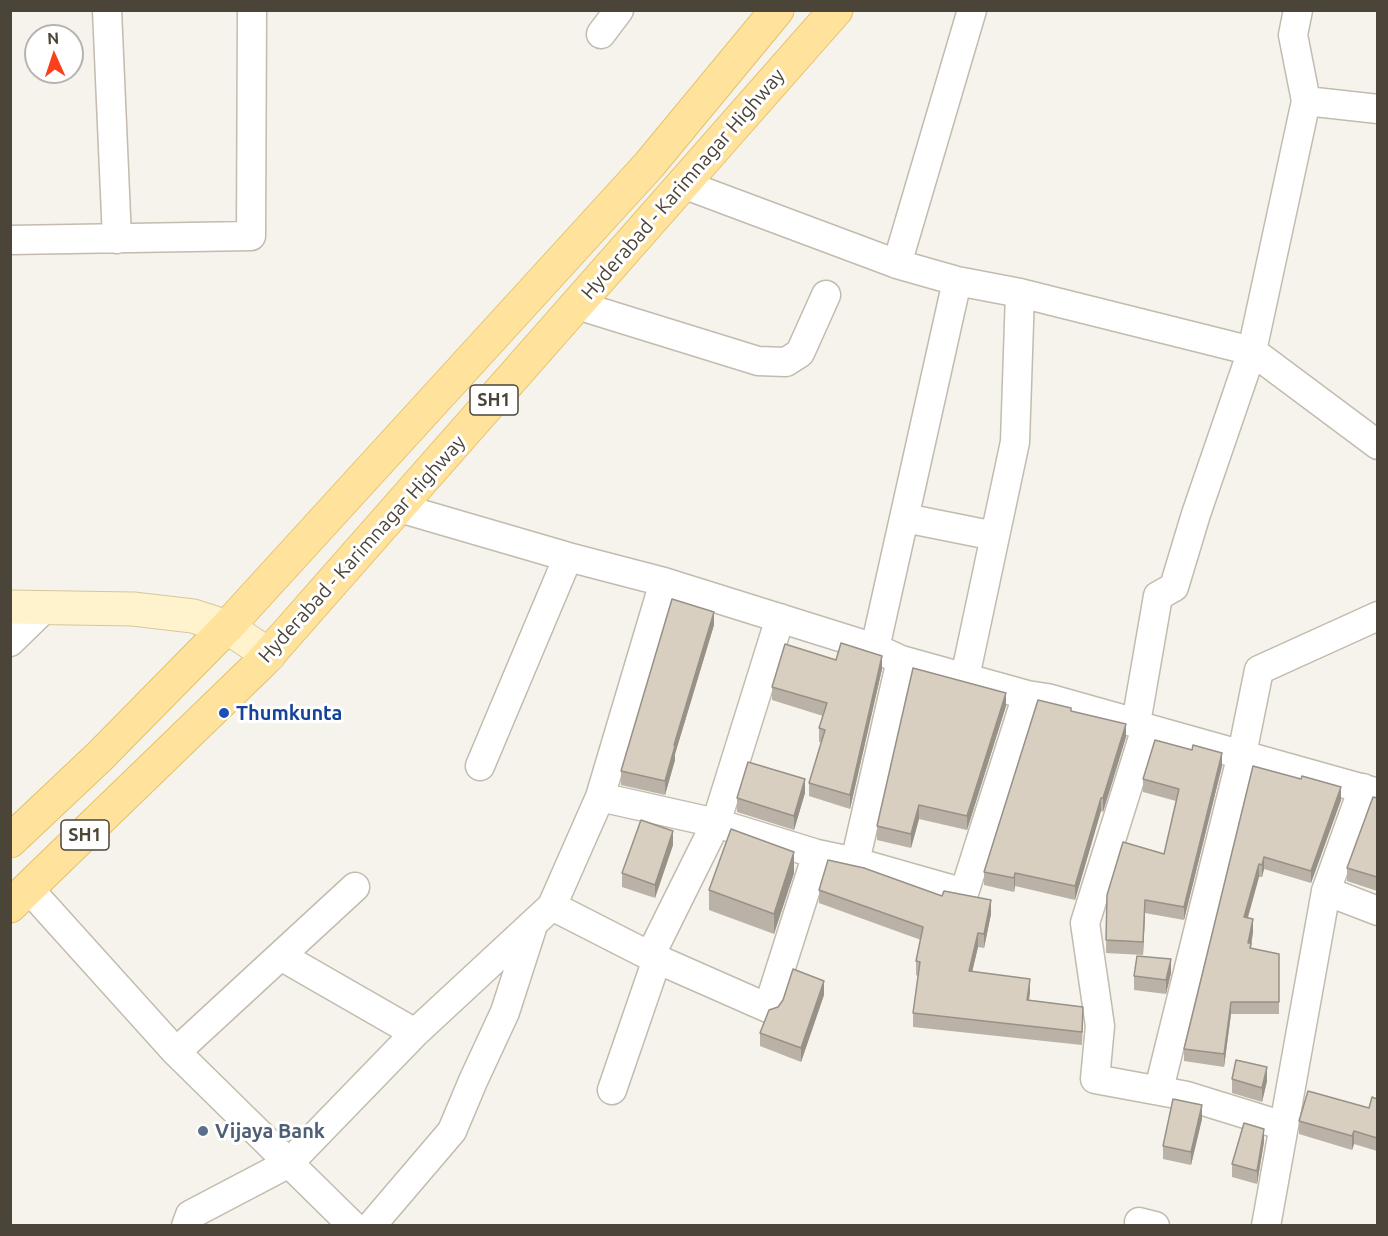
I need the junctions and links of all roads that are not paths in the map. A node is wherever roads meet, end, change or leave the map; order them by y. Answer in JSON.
{"nodes":[{"id":1,"x":107,"y":10,"type":"edge"},
{"id":2,"x":252,"y":10,"type":"edge"},
{"id":3,"x":619,"y":10,"type":"edge"},
{"id":4,"x":777,"y":10,"type":"edge"},
{"id":5,"x":836,"y":10,"type":"edge"},
{"id":6,"x":972,"y":10,"type":"edge"},
{"id":7,"x":1298,"y":10,"type":"edge"},
{"id":8,"x":601,"y":34,"type":"dead end"},
{"id":9,"x":1306,"y":101,"type":"junction"},
{"id":10,"x":1377,"y":109,"type":"edge"},
{"id":11,"x":683,"y":184,"type":"junction"},
{"id":12,"x":117,"y":239,"type":"junction"},
{"id":13,"x":10,"y":240,"type":"edge"},
{"id":14,"x":897,"y":264,"type":"junction"},
{"id":15,"x":957,"y":281,"type":"junction"},
{"id":16,"x":1020,"y":293,"type":"junction"},
{"id":17,"x":826,"y":295,"type":"dead end"},
{"id":18,"x":577,"y":305,"type":"junction"},
{"id":19,"x":1252,"y":351,"type":"junction"},
{"id":20,"x":1377,"y":445,"type":"edge"},
{"id":21,"x":400,"y":508,"type":"junction"},
{"id":22,"x":905,"y":518,"type":"junction"},
{"id":23,"x":995,"y":536,"type":"junction"},
{"id":24,"x":568,"y":557,"type":"junction"},
{"id":25,"x":664,"y":582,"type":"junction"},
{"id":26,"x":10,"y":607,"type":"edge"},
{"id":27,"x":46,"y":607,"type":"junction"},
{"id":28,"x":1377,"y":616,"type":"edge"},
{"id":29,"x":780,"y":618,"type":"junction"},
{"id":30,"x":227,"y":627,"type":"junction"},
{"id":31,"x":10,"y":642,"type":"edge"},
{"id":32,"x":875,"y":648,"type":"junction"},
{"id":33,"x":269,"y":655,"type":"junction"},
{"id":34,"x":901,"y":660,"type":"junction"},
{"id":35,"x":965,"y":677,"type":"junction"},
{"id":36,"x":1027,"y":695,"type":"junction"},
{"id":37,"x":1141,"y":726,"type":"junction"},
{"id":38,"x":1242,"y":754,"type":"junction"},
{"id":39,"x":480,"y":766,"type":"dead end"},
{"id":40,"x":1370,"y":790,"type":"edge"},
{"id":41,"x":600,"y":797,"type":"junction"},
{"id":42,"x":716,"y":823,"type":"junction"},
{"id":43,"x":10,"y":841,"type":"edge"},
{"id":44,"x":817,"y":854,"type":"junction"},
{"id":45,"x":855,"y":862,"type":"junction"},
{"id":46,"x":354,"y":887,"type":"dead end"},
{"id":47,"x":1326,"y":891,"type":"junction"},
{"id":48,"x":20,"y":898,"type":"edge"},
{"id":49,"x":1377,"y":911,"type":"edge"},
{"id":50,"x":543,"y":915,"type":"junction"},
{"id":51,"x":281,"y":956,"type":"junction"},
{"id":52,"x":653,"y":958,"type":"junction"},
{"id":53,"x":415,"y":1033,"type":"junction"},
{"id":54,"x":176,"y":1052,"type":"junction"},
{"id":55,"x":1159,"y":1089,"type":"junction"},
{"id":56,"x":612,"y":1090,"type":"dead end"},
{"id":57,"x":1284,"y":1126,"type":"junction"},
{"id":58,"x":290,"y":1163,"type":"junction"},
{"id":59,"x":186,"y":1226,"type":"edge"},
{"id":60,"x":354,"y":1226,"type":"edge"},
{"id":61,"x":371,"y":1226,"type":"edge"},
{"id":62,"x":1266,"y":1226,"type":"edge"}],
"edges":[{"from":1,"to":12,"type":"street"},
{"from":2,"to":12,"type":"street"},
{"from":3,"to":8,"type":"street"},
{"from":4,"to":30,"type":"main road","name":"Hyderabad - Karimnagar Highway","number":"SH1"},
{"from":5,"to":11,"type":"main road","name":"Hyderabad - Karimnagar Highway","number":"SH1"},
{"from":6,"to":14,"type":"street"},
{"from":7,"to":9,"type":"street"},
{"from":9,"to":10,"type":"street"},
{"from":9,"to":19,"type":"street"},
{"from":11,"to":14,"type":"street"},
{"from":11,"to":18,"type":"main road","name":"Hyderabad - Karimnagar Highway","number":"SH1"},
{"from":12,"to":13,"type":"street"},
{"from":14,"to":15,"type":"street"},
{"from":15,"to":16,"type":"street"},
{"from":15,"to":22,"type":"street"},
{"from":16,"to":19,"type":"street"},
{"from":16,"to":23,"type":"street"},
{"from":17,"to":18,"type":"street"},
{"from":18,"to":21,"type":"main road","name":"Hyderabad - Karimnagar Highway","number":"SH1"},
{"from":19,"to":20,"type":"street"},
{"from":19,"to":37,"type":"street"},
{"from":21,"to":24,"type":"street"},
{"from":21,"to":33,"type":"main road","name":"Hyderabad - Karimnagar Highway","number":"SH1"},
{"from":22,"to":23,"type":"street"},
{"from":22,"to":32,"type":"street"},
{"from":23,"to":35,"type":"street"},
{"from":24,"to":25,"type":"street"},
{"from":24,"to":39,"type":"street"},
{"from":25,"to":29,"type":"street"},
{"from":25,"to":41,"type":"street"},
{"from":26,"to":27,"type":"main road"},
{"from":27,"to":30,"type":"main road"},
{"from":27,"to":31,"type":"street"},
{"from":28,"to":38,"type":"street"},
{"from":29,"to":32,"type":"street"},
{"from":29,"to":42,"type":"street"},
{"from":30,"to":33,"type":"main road"},
{"from":30,"to":43,"type":"main road","name":"Hyderabad - Karimnagar Highway","number":"SH1"},
{"from":32,"to":34,"type":"street"},
{"from":33,"to":48,"type":"main road","name":"Hyderabad - Karimnagar Highway","number":"SH1"},
{"from":34,"to":35,"type":"street"},
{"from":34,"to":45,"type":"street"},
{"from":35,"to":36,"type":"street"},
{"from":36,"to":37,"type":"street"},
{"from":36,"to":45,"type":"street"},
{"from":37,"to":38,"type":"street"},
{"from":37,"to":55,"type":"street"},
{"from":38,"to":40,"type":"street"},
{"from":38,"to":55,"type":"street"},
{"from":40,"to":47,"type":"street"},
{"from":41,"to":42,"type":"street"},
{"from":41,"to":50,"type":"street"},
{"from":42,"to":44,"type":"street"},
{"from":42,"to":52,"type":"street"},
{"from":44,"to":45,"type":"street"},
{"from":44,"to":52,"type":"street"},
{"from":46,"to":51,"type":"street"},
{"from":47,"to":49,"type":"street"},
{"from":47,"to":57,"type":"street"},
{"from":48,"to":54,"type":"street"},
{"from":50,"to":52,"type":"street"},
{"from":50,"to":53,"type":"street"},
{"from":50,"to":61,"type":"street"},
{"from":51,"to":53,"type":"street"},
{"from":51,"to":54,"type":"street"},
{"from":52,"to":56,"type":"street"},
{"from":53,"to":58,"type":"street"},
{"from":54,"to":58,"type":"street"},
{"from":55,"to":57,"type":"street"},
{"from":57,"to":62,"type":"street"},
{"from":58,"to":59,"type":"street"},
{"from":58,"to":60,"type":"street"}]}
